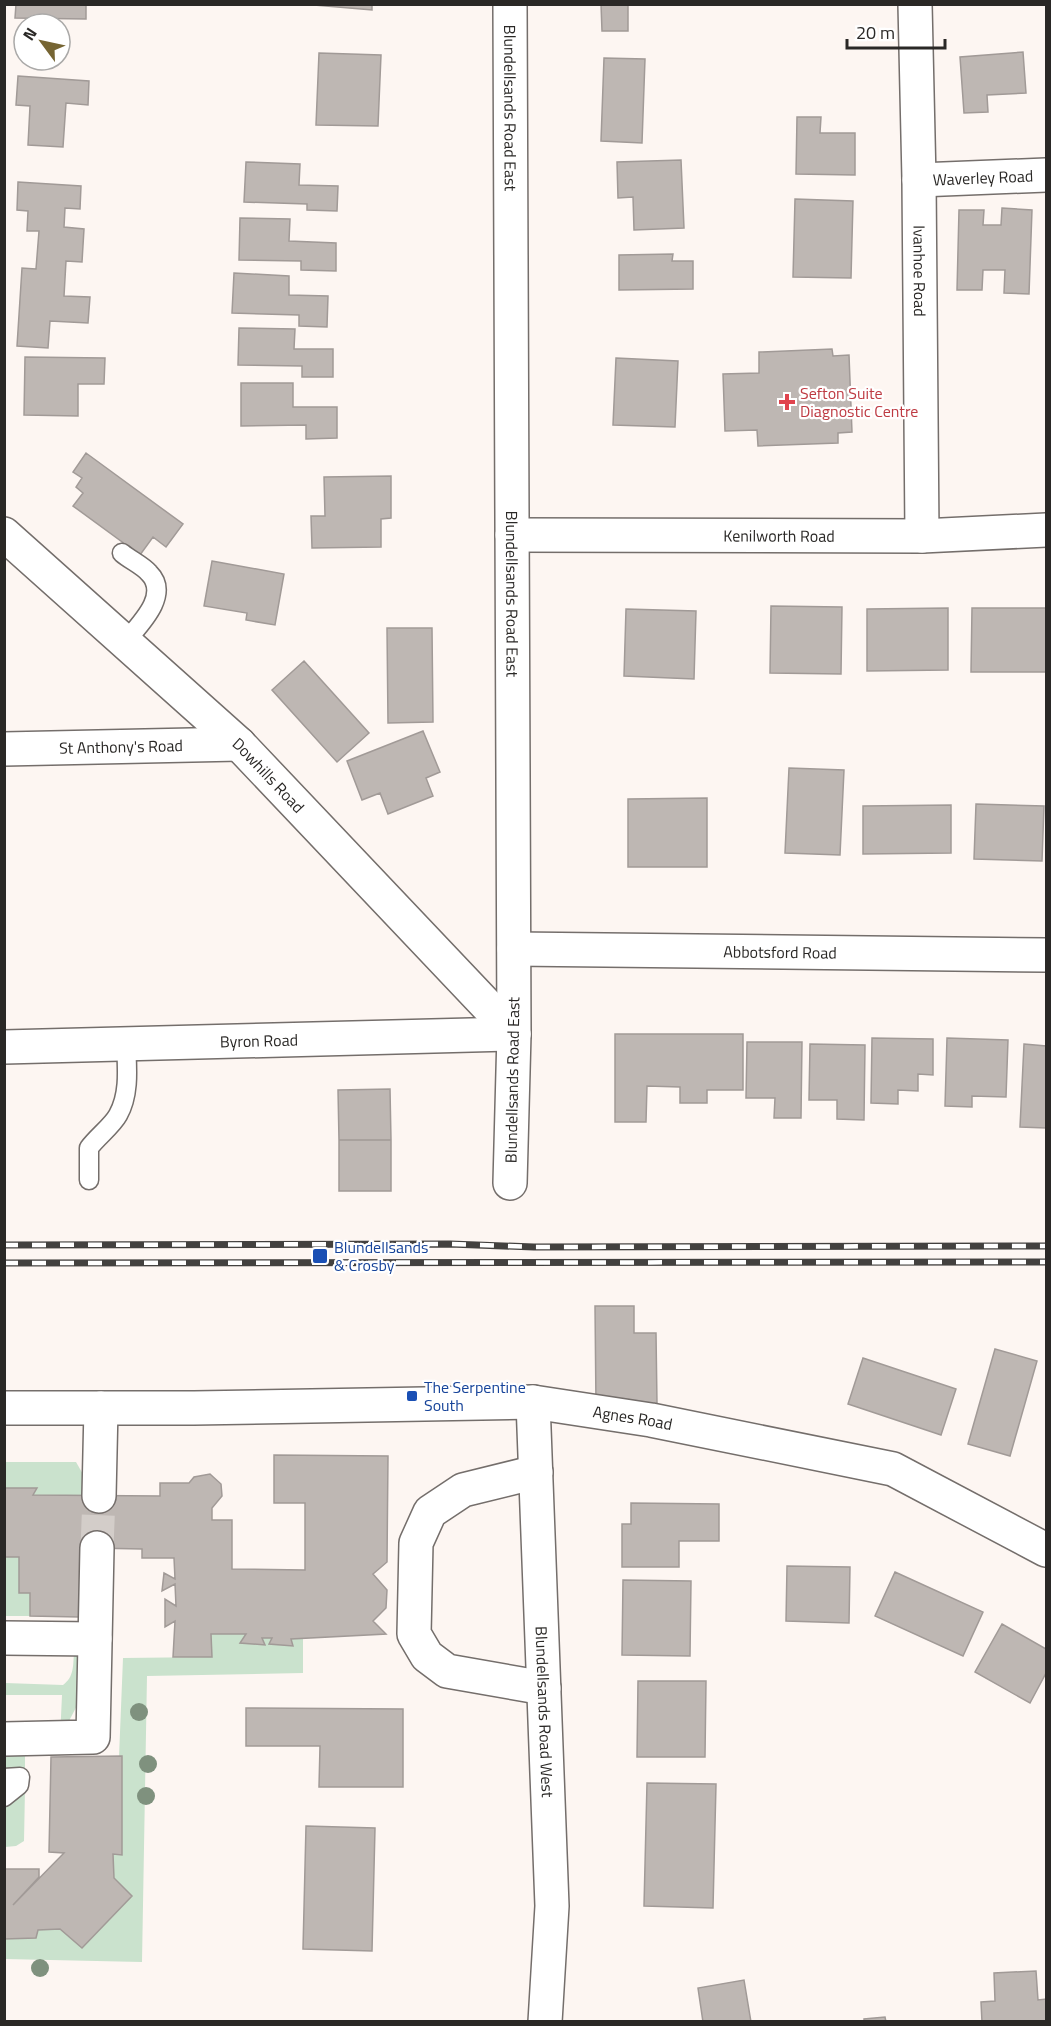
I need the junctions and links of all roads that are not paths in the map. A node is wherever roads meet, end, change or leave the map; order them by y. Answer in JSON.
{"nodes":[{"id":1,"x":510,"y":4,"type":"edge"},
{"id":2,"x":915,"y":4,"type":"edge"},
{"id":3,"x":1047,"y":175,"type":"edge"},
{"id":4,"x":919,"y":180,"type":"junction"},
{"id":5,"x":1047,"y":530,"type":"edge"},
{"id":6,"x":4,"y":534,"type":"edge"},
{"id":7,"x":512,"y":535,"type":"junction"},
{"id":8,"x":922,"y":536,"type":"junction"},
{"id":9,"x":122,"y":553,"type":"dead end"},
{"id":10,"x":125,"y":642,"type":"junction"},
{"id":11,"x":239,"y":744,"type":"junction"},
{"id":12,"x":4,"y":749,"type":"edge"},
{"id":13,"x":514,"y":949,"type":"junction"},
{"id":14,"x":1047,"y":955,"type":"edge"},
{"id":15,"x":514,"y":1034,"type":"junction"},
{"id":16,"x":126,"y":1044,"type":"junction"},
{"id":17,"x":4,"y":1047,"type":"edge"},
{"id":18,"x":89,"y":1180,"type":"dead end"},
{"id":19,"x":510,"y":1183,"type":"dead end"},
{"id":20,"x":533,"y":1402,"type":"junction"},
{"id":21,"x":4,"y":1408,"type":"edge"},
{"id":22,"x":101,"y":1408,"type":"junction"},
{"id":23,"x":536,"y":1472,"type":"junction"},
{"id":24,"x":99,"y":1496,"type":"tunnel mouth"},
{"id":25,"x":97,"y":1548,"type":"tunnel mouth"},
{"id":26,"x":1047,"y":1551,"type":"edge"},
{"id":27,"x":4,"y":1638,"type":"edge"},
{"id":28,"x":95,"y":1639,"type":"junction"},
{"id":29,"x":544,"y":1688,"type":"junction"},
{"id":30,"x":4,"y":1739,"type":"edge"},
{"id":31,"x":4,"y":1778,"type":"edge"},
{"id":32,"x":4,"y":1797,"type":"edge"},
{"id":33,"x":545,"y":2022,"type":"edge"}],
"edges":[{"from":1,"to":7,"type":"street","name":"Blundellsands Road East"},
{"from":2,"to":4,"type":"street","name":"Ivanhoe Road"},
{"from":3,"to":4,"type":"street","name":"Waverley Road"},
{"from":4,"to":8,"type":"street","name":"Ivanhoe Road"},
{"from":5,"to":8,"type":"street","name":"Kenilworth Road"},
{"from":6,"to":10,"type":"street","name":"Dowhills Road"},
{"from":7,"to":8,"type":"street","name":"Kenilworth Road"},
{"from":7,"to":13,"type":"street","name":"Blundellsands Road East"},
{"from":9,"to":10,"type":"lane"},
{"from":10,"to":11,"type":"street","name":"Dowhills Road"},
{"from":11,"to":12,"type":"street","name":"St Anthony's Road"},
{"from":11,"to":15,"type":"street","name":"Dowhills Road"},
{"from":13,"to":14,"type":"street","name":"Abbotsford Road"},
{"from":13,"to":15,"type":"street","name":"Blundellsands Road East"},
{"from":15,"to":16,"type":"street","name":"Byron Road"},
{"from":15,"to":19,"type":"street","name":"Blundellsands Road East"},
{"from":16,"to":17,"type":"street","name":"Byron Road"},
{"from":16,"to":18,"type":"lane"},
{"from":20,"to":22,"type":"street","name":"Agnes Road"},
{"from":20,"to":23,"type":"street","name":"Blundellsands Road West"},
{"from":20,"to":26,"type":"street","name":"Agnes Road"},
{"from":21,"to":22,"type":"street"},
{"from":22,"to":24,"type":"street"},
{"from":23,"to":29,"type":"street","name":"Blundellsands Road West"},
{"from":23,"to":29,"type":"street"},
{"from":25,"to":28,"type":"street"},
{"from":27,"to":28,"type":"street"},
{"from":28,"to":30,"type":"street"},
{"from":29,"to":33,"type":"street","name":"Blundellsands Road West"},
{"from":31,"to":32,"type":"lane"}]}
